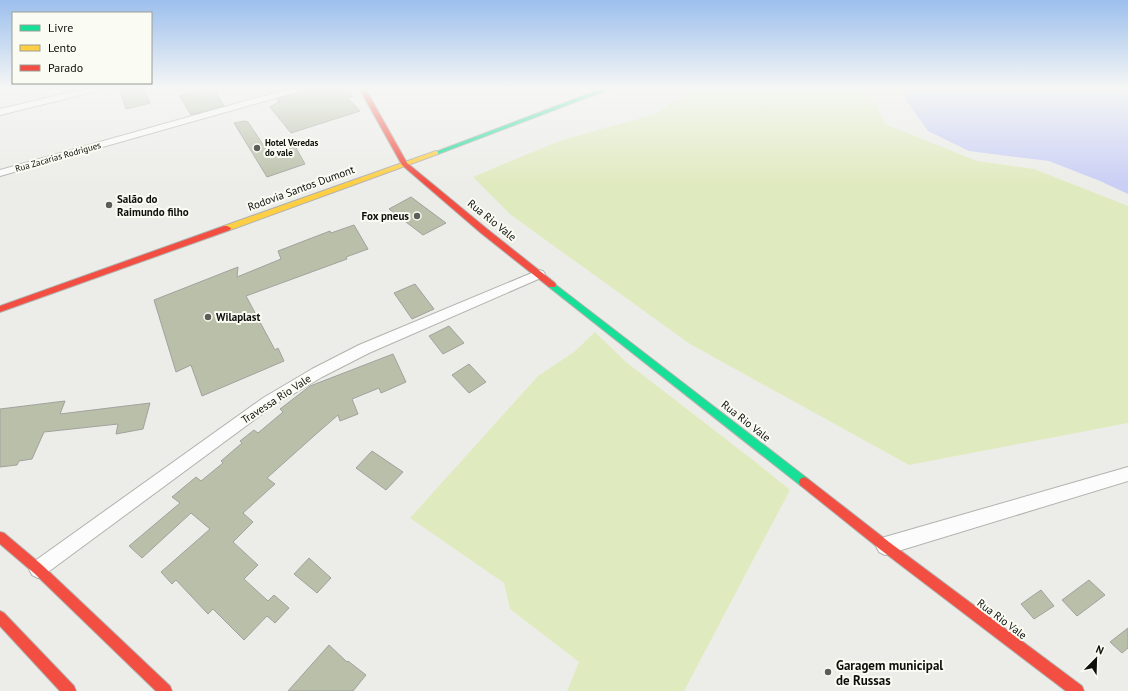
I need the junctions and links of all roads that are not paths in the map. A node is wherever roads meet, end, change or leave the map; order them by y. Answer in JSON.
{"nodes":[{"id":1,"x":187,"y":120,"type":"edge"},
{"id":2,"x":380,"y":120,"type":"edge"},
{"id":3,"x":524,"y":120,"type":"edge"},
{"id":4,"x":404,"y":164,"type":"junction"},
{"id":5,"x":0,"y":173,"type":"edge"},
{"id":6,"x":539,"y":274,"type":"junction"},
{"id":7,"x":0,"y":309,"type":"edge"},
{"id":8,"x":1128,"y":474,"type":"edge"},
{"id":9,"x":0,"y":537,"type":"edge"},
{"id":10,"x":885,"y":546,"type":"junction"},
{"id":11,"x":38,"y":569,"type":"junction"},
{"id":12,"x":0,"y":617,"type":"edge"},
{"id":13,"x":69,"y":691,"type":"edge"},
{"id":14,"x":165,"y":691,"type":"edge"},
{"id":15,"x":1077,"y":691,"type":"edge"}],
"edges":[{"from":1,"to":5,"type":"street","name":"Rua Zacarias Rodrigues"},
{"from":2,"to":4,"type":"main road"},
{"from":3,"to":4,"type":"main road","name":"Rodovia Santos Dumont"},
{"from":4,"to":6,"type":"main road","name":"Rua Rio Vale"},
{"from":4,"to":7,"type":"main road","name":"Rodovia Santos Dumont"},
{"from":6,"to":10,"type":"main road","name":"Rua Rio Vale"},
{"from":6,"to":11,"type":"street","name":"Travessa Rio Vale"},
{"from":8,"to":10,"type":"street"},
{"from":9,"to":11,"type":"main road"},
{"from":10,"to":15,"type":"main road","name":"Rua Rio Vale"},
{"from":11,"to":14,"type":"main road"},
{"from":12,"to":13,"type":"main road"}]}
